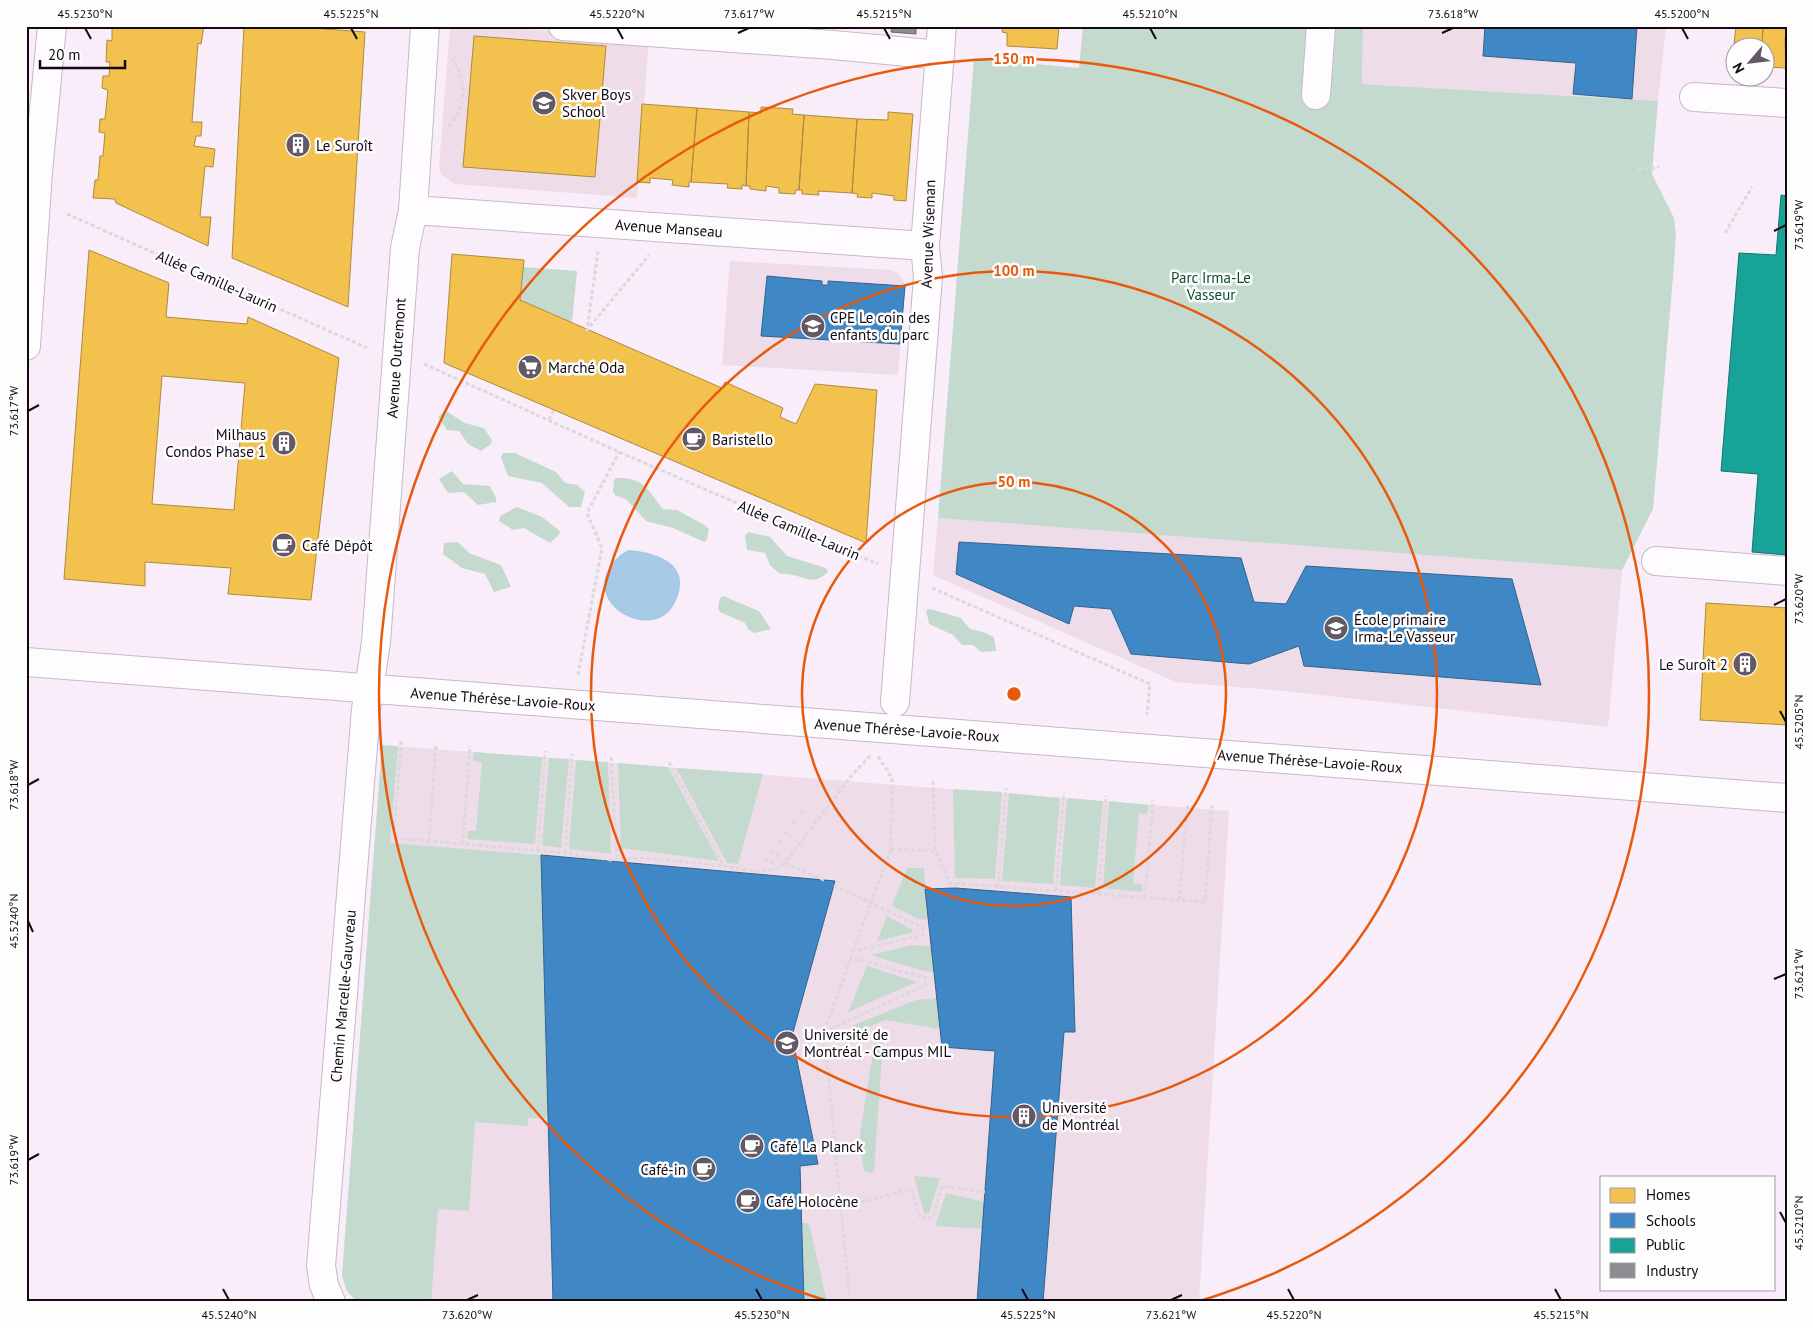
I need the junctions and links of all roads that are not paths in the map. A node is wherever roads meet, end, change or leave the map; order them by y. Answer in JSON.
{"nodes":[{"id":1,"x":52,"y":26,"type":"edge"},
{"id":2,"x":425,"y":26,"type":"edge"},
{"id":3,"x":562,"y":26,"type":"edge"},
{"id":4,"x":942,"y":26,"type":"edge"},
{"id":5,"x":1321,"y":26,"type":"edge"},
{"id":6,"x":940,"y":55,"type":"junction"},
{"id":7,"x":1316,"y":95,"type":"dead end"},
{"id":8,"x":1694,"y":97,"type":"dead end"},
{"id":9,"x":1787,"y":103,"type":"edge"},
{"id":10,"x":32,"y":193,"type":"edge"},
{"id":11,"x":413,"y":210,"type":"junction"},
{"id":12,"x":925,"y":246,"type":"junction"},
{"id":13,"x":26,"y":346,"type":"edge"},
{"id":14,"x":1656,"y":561,"type":"dead end"},
{"id":15,"x":1787,"y":571,"type":"edge"},
{"id":16,"x":26,"y":662,"type":"edge"},
{"id":17,"x":368,"y":689,"type":"junction"},
{"id":18,"x":895,"y":702,"type":"dead end"},
{"id":19,"x":1787,"y":798,"type":"edge"},
{"id":20,"x":331,"y":1302,"type":"edge"}],
"edges":[{"from":1,"to":10,"type":"street"},
{"from":2,"to":11,"type":"street","name":"Avenue Outremont"},
{"from":3,"to":6,"type":"street"},
{"from":4,"to":6,"type":"street","name":"Avenue Wiseman"},
{"from":5,"to":7,"type":"street"},
{"from":6,"to":12,"type":"street","name":"Avenue Wiseman"},
{"from":8,"to":9,"type":"street"},
{"from":10,"to":13,"type":"street"},
{"from":11,"to":12,"type":"street","name":"Avenue Manseau"},
{"from":11,"to":17,"type":"street","name":"Avenue Outremont"},
{"from":12,"to":18,"type":"street","name":"Avenue Wiseman"},
{"from":14,"to":15,"type":"street"},
{"from":16,"to":17,"type":"street","name":"Avenue Thérèse-Lavoie-Roux"},
{"from":17,"to":19,"type":"street","name":"Avenue Thérèse-Lavoie-Roux"},
{"from":17,"to":20,"type":"street","name":"Chemin Marcelle-Gauvreau"}]}
